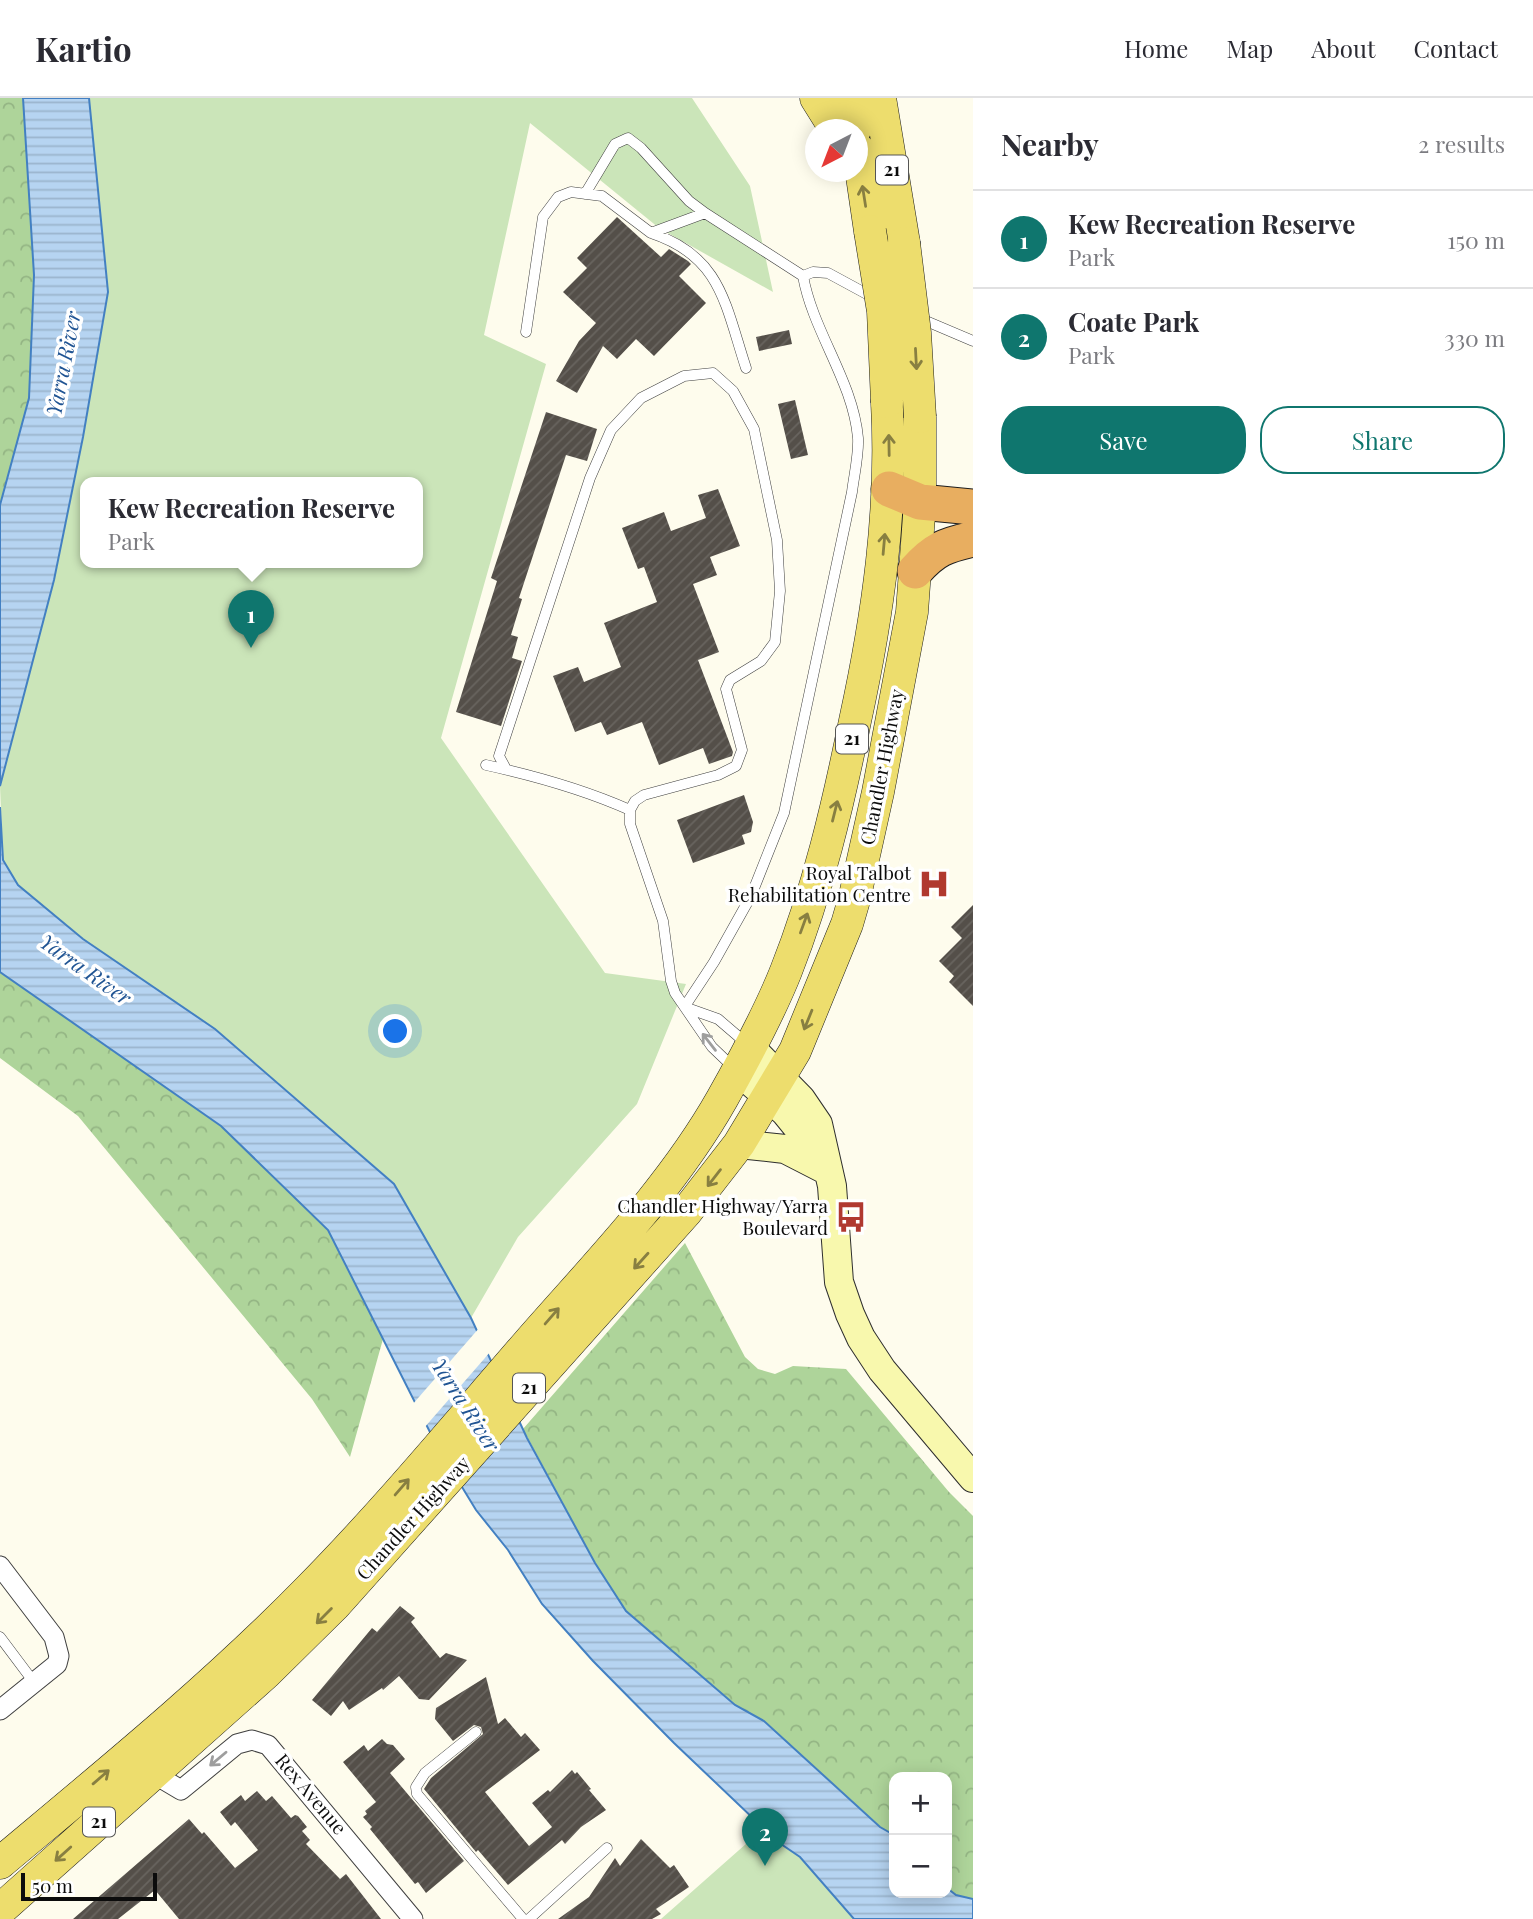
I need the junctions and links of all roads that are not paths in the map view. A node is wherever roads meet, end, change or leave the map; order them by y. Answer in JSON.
{"nodes":[{"id":1,"x":816,"y":98,"type":"edge"},
{"id":2,"x":850,"y":98,"type":"edge"},
{"id":3,"x":880,"y":98,"type":"edge"},
{"id":4,"x":829,"y":119,"type":"edge"},
{"id":5,"x":853,"y":119,"type":"edge"},
{"id":6,"x":862,"y":182,"type":"edge"},
{"id":7,"x":585,"y":194,"type":"junction"},
{"id":8,"x":705,"y":213,"type":"junction"},
{"id":9,"x":651,"y":233,"type":"junction"},
{"id":10,"x":803,"y":276,"type":"junction"},
{"id":11,"x":526,"y":332,"type":"dead end"},
{"id":12,"x":973,"y":341,"type":"edge"},
{"id":13,"x":746,"y":368,"type":"dead end"},
{"id":14,"x":904,"y":496,"type":"junction"},
{"id":15,"x":973,"y":507,"type":"edge"},
{"id":16,"x":973,"y":539,"type":"edge"},
{"id":17,"x":915,"y":571,"type":"junction"},
{"id":18,"x":486,"y":765,"type":"dead end"},
{"id":19,"x":506,"y":769,"type":"junction"},
{"id":20,"x":630,"y":810,"type":"junction"},
{"id":21,"x":686,"y":1007,"type":"junction"},
{"id":22,"x":743,"y":1058,"type":"junction"},
{"id":23,"x":775,"y":1087,"type":"junction"},
{"id":24,"x":739,"y":1144,"type":"junction"},
{"id":25,"x":828,"y":1167,"type":"junction"},
{"id":26,"x":973,"y":1478,"type":"edge"},
{"id":27,"x":0,"y":1568,"type":"edge"},
{"id":28,"x":0,"y":1637,"type":"edge"},
{"id":29,"x":33,"y":1681,"type":"junction"},
{"id":30,"x":0,"y":1710,"type":"edge"},
{"id":31,"x":476,"y":1732,"type":"dead end"},
{"id":32,"x":167,"y":1789,"type":"junction"},
{"id":33,"x":607,"y":1848,"type":"dead end"},
{"id":34,"x":0,"y":1863,"type":"edge"},
{"id":35,"x":0,"y":1910,"type":"edge"},
{"id":36,"x":413,"y":1919,"type":"edge"},
{"id":37,"x":526,"y":1919,"type":"edge"}],
"edges":[{"from":1,"to":4,"type":"main road"},
{"from":2,"to":5,"type":"main road","name":"Chandler Highway","number":"21"},
{"from":3,"to":14,"type":"main road","name":"Chandler Highway","number":"21","one_way":true,"bridge":true},
{"from":14,"to":6,"type":"main road","name":"Chandler Highway","number":"21","one_way":true,"bridge":true},
{"from":7,"to":8,"type":"lane"},
{"from":7,"to":9,"type":"lane"},
{"from":7,"to":11,"type":"lane"},
{"from":8,"to":9,"type":"lane"},
{"from":8,"to":10,"type":"lane"},
{"from":9,"to":13,"type":"lane"},
{"from":10,"to":12,"type":"lane"},
{"from":10,"to":21,"type":"lane"},
{"from":14,"to":15,"type":"highway"},
{"from":14,"to":17,"type":"main road","name":"Chandler Highway","number":"21"},
{"from":22,"to":14,"type":"main road","name":"Chandler Highway","number":"21","one_way":true},
{"from":16,"to":17,"type":"highway"},
{"from":17,"to":23,"type":"main road","name":"Chandler Highway","number":"21","one_way":true},
{"from":18,"to":19,"type":"lane"},
{"from":19,"to":20,"type":"lane"},
{"from":19,"to":20,"type":"lane"},
{"from":20,"to":21,"type":"lane"},
{"from":21,"to":22,"type":"lane"},
{"from":22,"to":21,"type":"lane","one_way":true},
{"from":22,"to":23,"type":"main road"},
{"from":34,"to":22,"type":"main road","name":"Chandler Highway","number":"21","one_way":true},
{"from":23,"to":24,"type":"main road","name":"Chandler Highway","number":"21"},
{"from":23,"to":25,"type":"main road"},
{"from":24,"to":25,"type":"main road"},
{"from":24,"to":32,"type":"main road","name":"Chandler Highway","number":"21","one_way":true},
{"from":25,"to":26,"type":"main road"},
{"from":27,"to":29,"type":"street"},
{"from":28,"to":29,"type":"lane"},
{"from":29,"to":30,"type":"street"},
{"from":31,"to":37,"type":"lane"},
{"from":32,"to":35,"type":"main road","name":"Chandler Highway","number":"21","one_way":true},
{"from":36,"to":32,"type":"street","name":"Rex Avenue","one_way":true},
{"from":33,"to":37,"type":"lane"}]}
